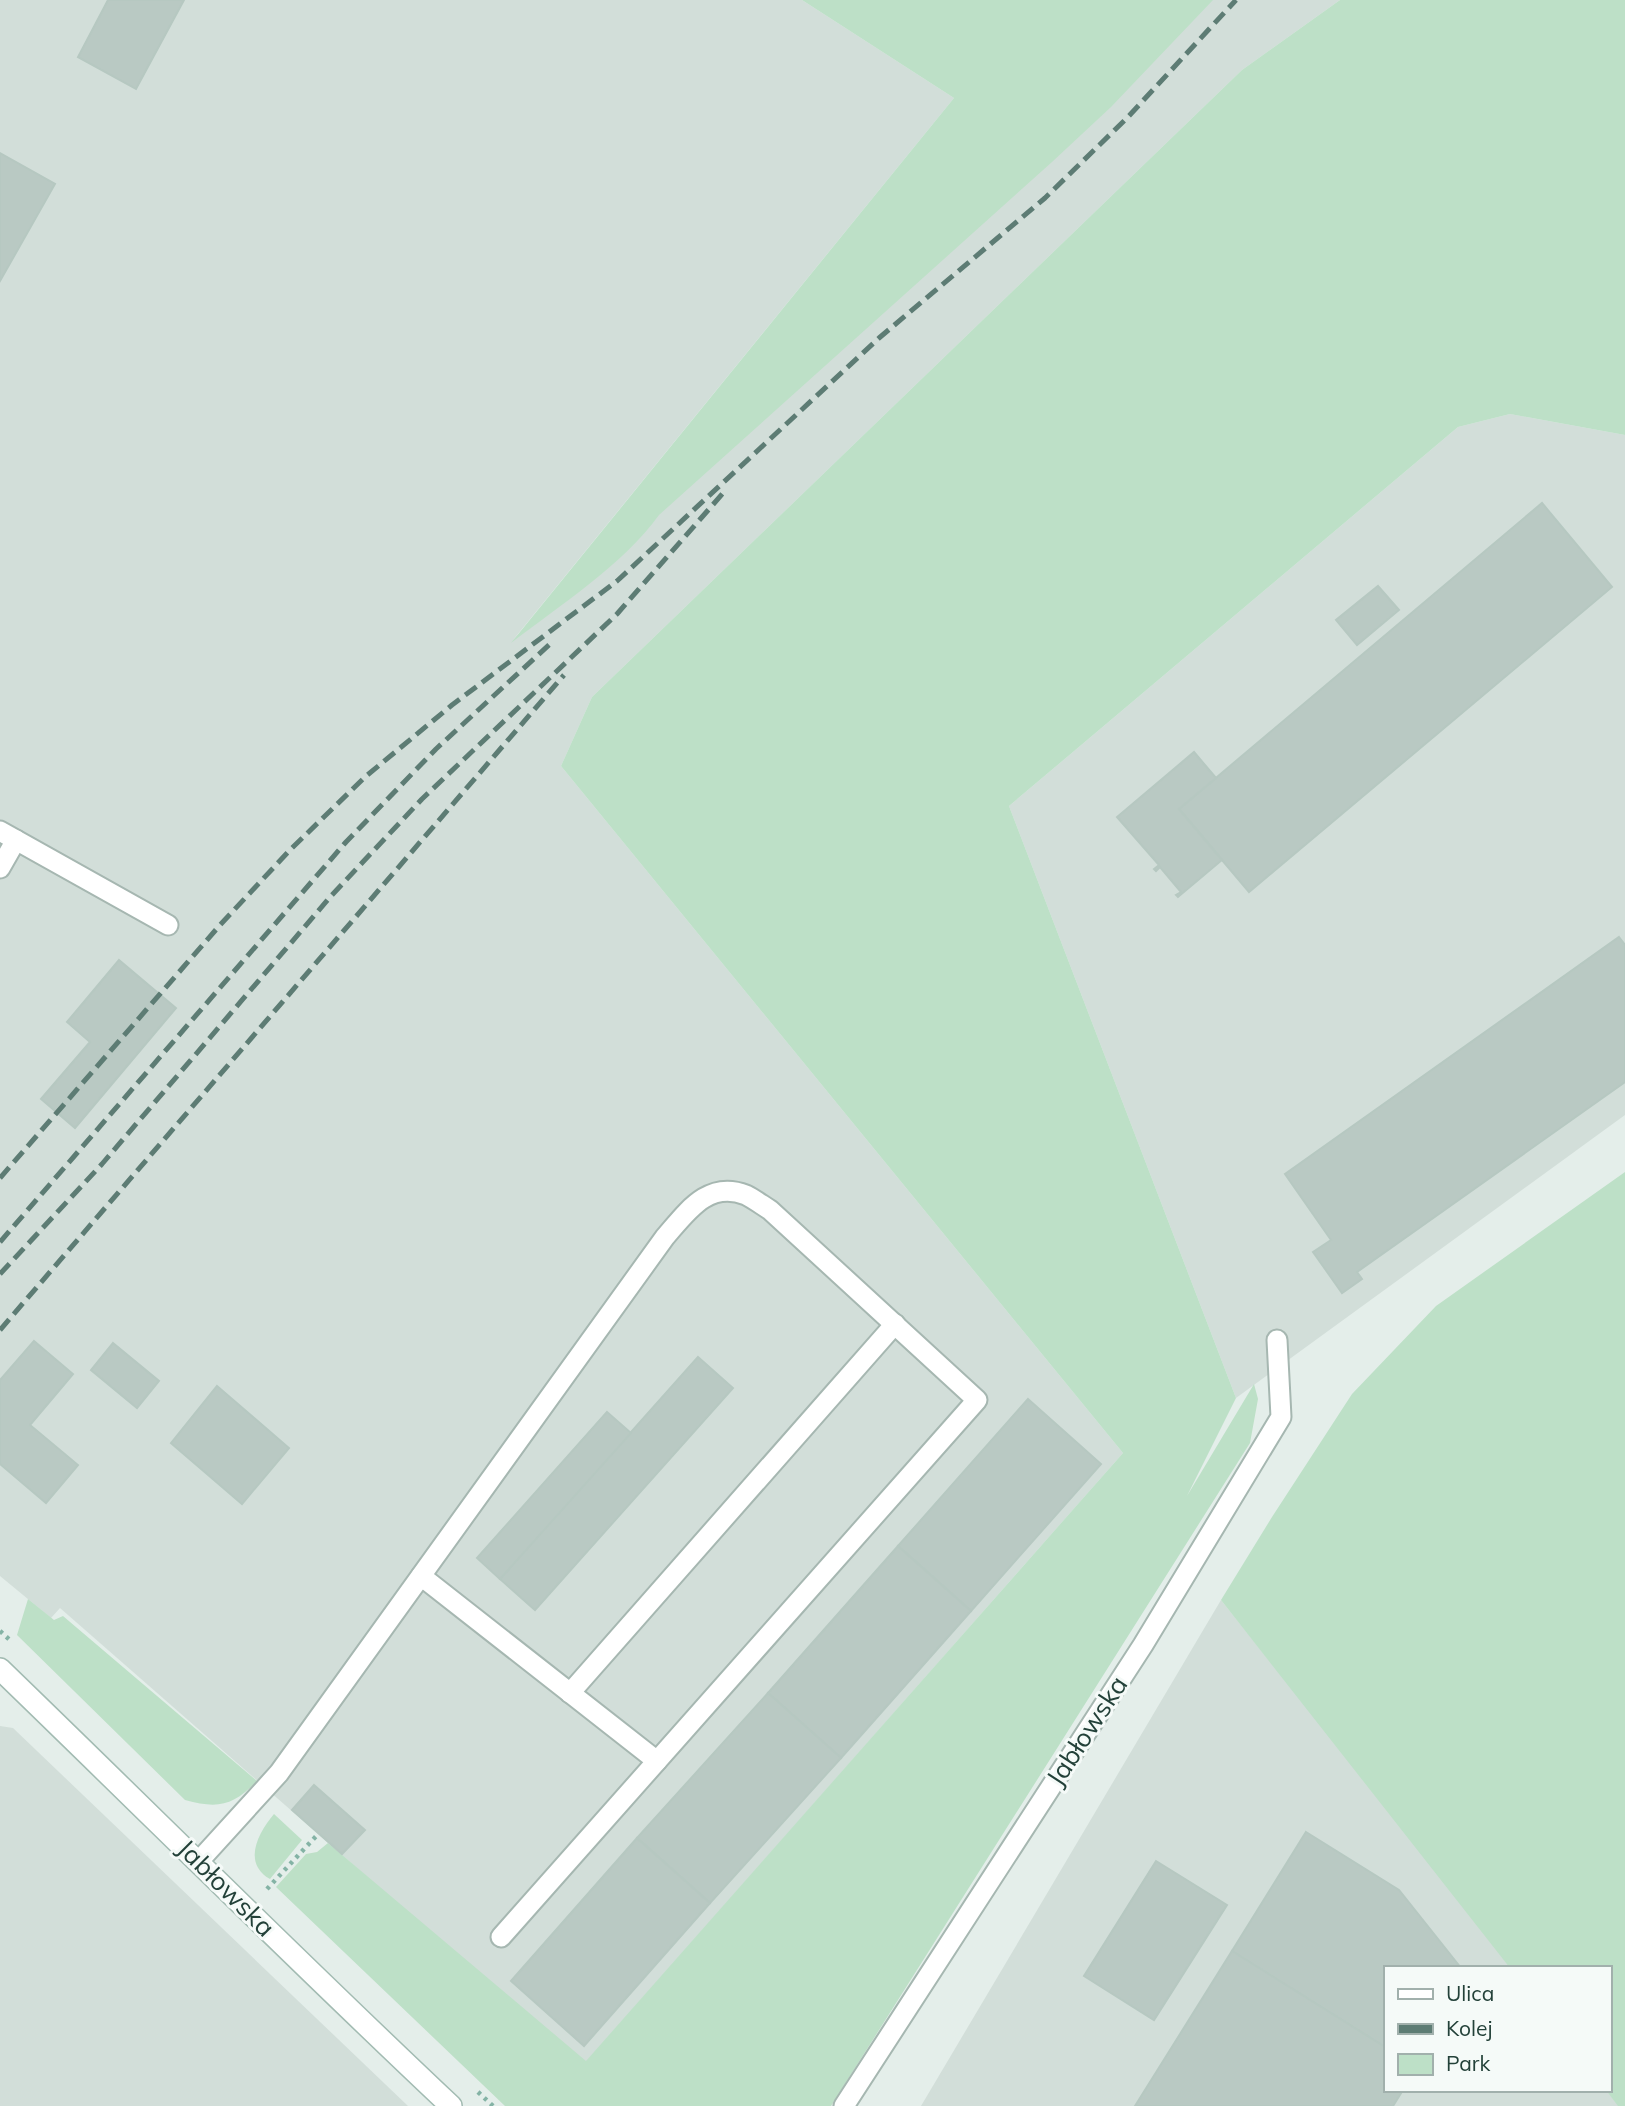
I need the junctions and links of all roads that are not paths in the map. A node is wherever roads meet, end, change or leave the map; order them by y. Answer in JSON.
{"nodes":[{"id":1,"x":8,"y":836,"type":"edge"},
{"id":2,"x":0,"y":868,"type":"edge"},
{"id":3,"x":168,"y":925,"type":"dead end"},
{"id":4,"x":895,"y":1324,"type":"junction"},
{"id":5,"x":1277,"y":1340,"type":"dead end"},
{"id":6,"x":421,"y":1576,"type":"junction"},
{"id":7,"x":0,"y":1669,"type":"edge"},
{"id":8,"x":570,"y":1693,"type":"junction"},
{"id":9,"x":657,"y":1761,"type":"junction"},
{"id":10,"x":199,"y":1861,"type":"junction"},
{"id":11,"x":500,"y":1937,"type":"dead end"},
{"id":12,"x":452,"y":2106,"type":"edge"},
{"id":13,"x":844,"y":2106,"type":"edge"}],
"edges":[{"from":1,"to":2,"type":"lane"},
{"from":1,"to":3,"type":"lane"},
{"from":4,"to":6,"type":"lane"},
{"from":4,"to":8,"type":"lane"},
{"from":4,"to":9,"type":"lane"},
{"from":5,"to":13,"type":"lane","name":"Jabłowska"},
{"from":6,"to":8,"type":"lane"},
{"from":6,"to":10,"type":"lane"},
{"from":7,"to":10,"type":"main road","name":"Jabłowska"},
{"from":8,"to":9,"type":"lane"},
{"from":9,"to":11,"type":"lane"},
{"from":10,"to":12,"type":"main road","name":"Jabłowska"}]}
